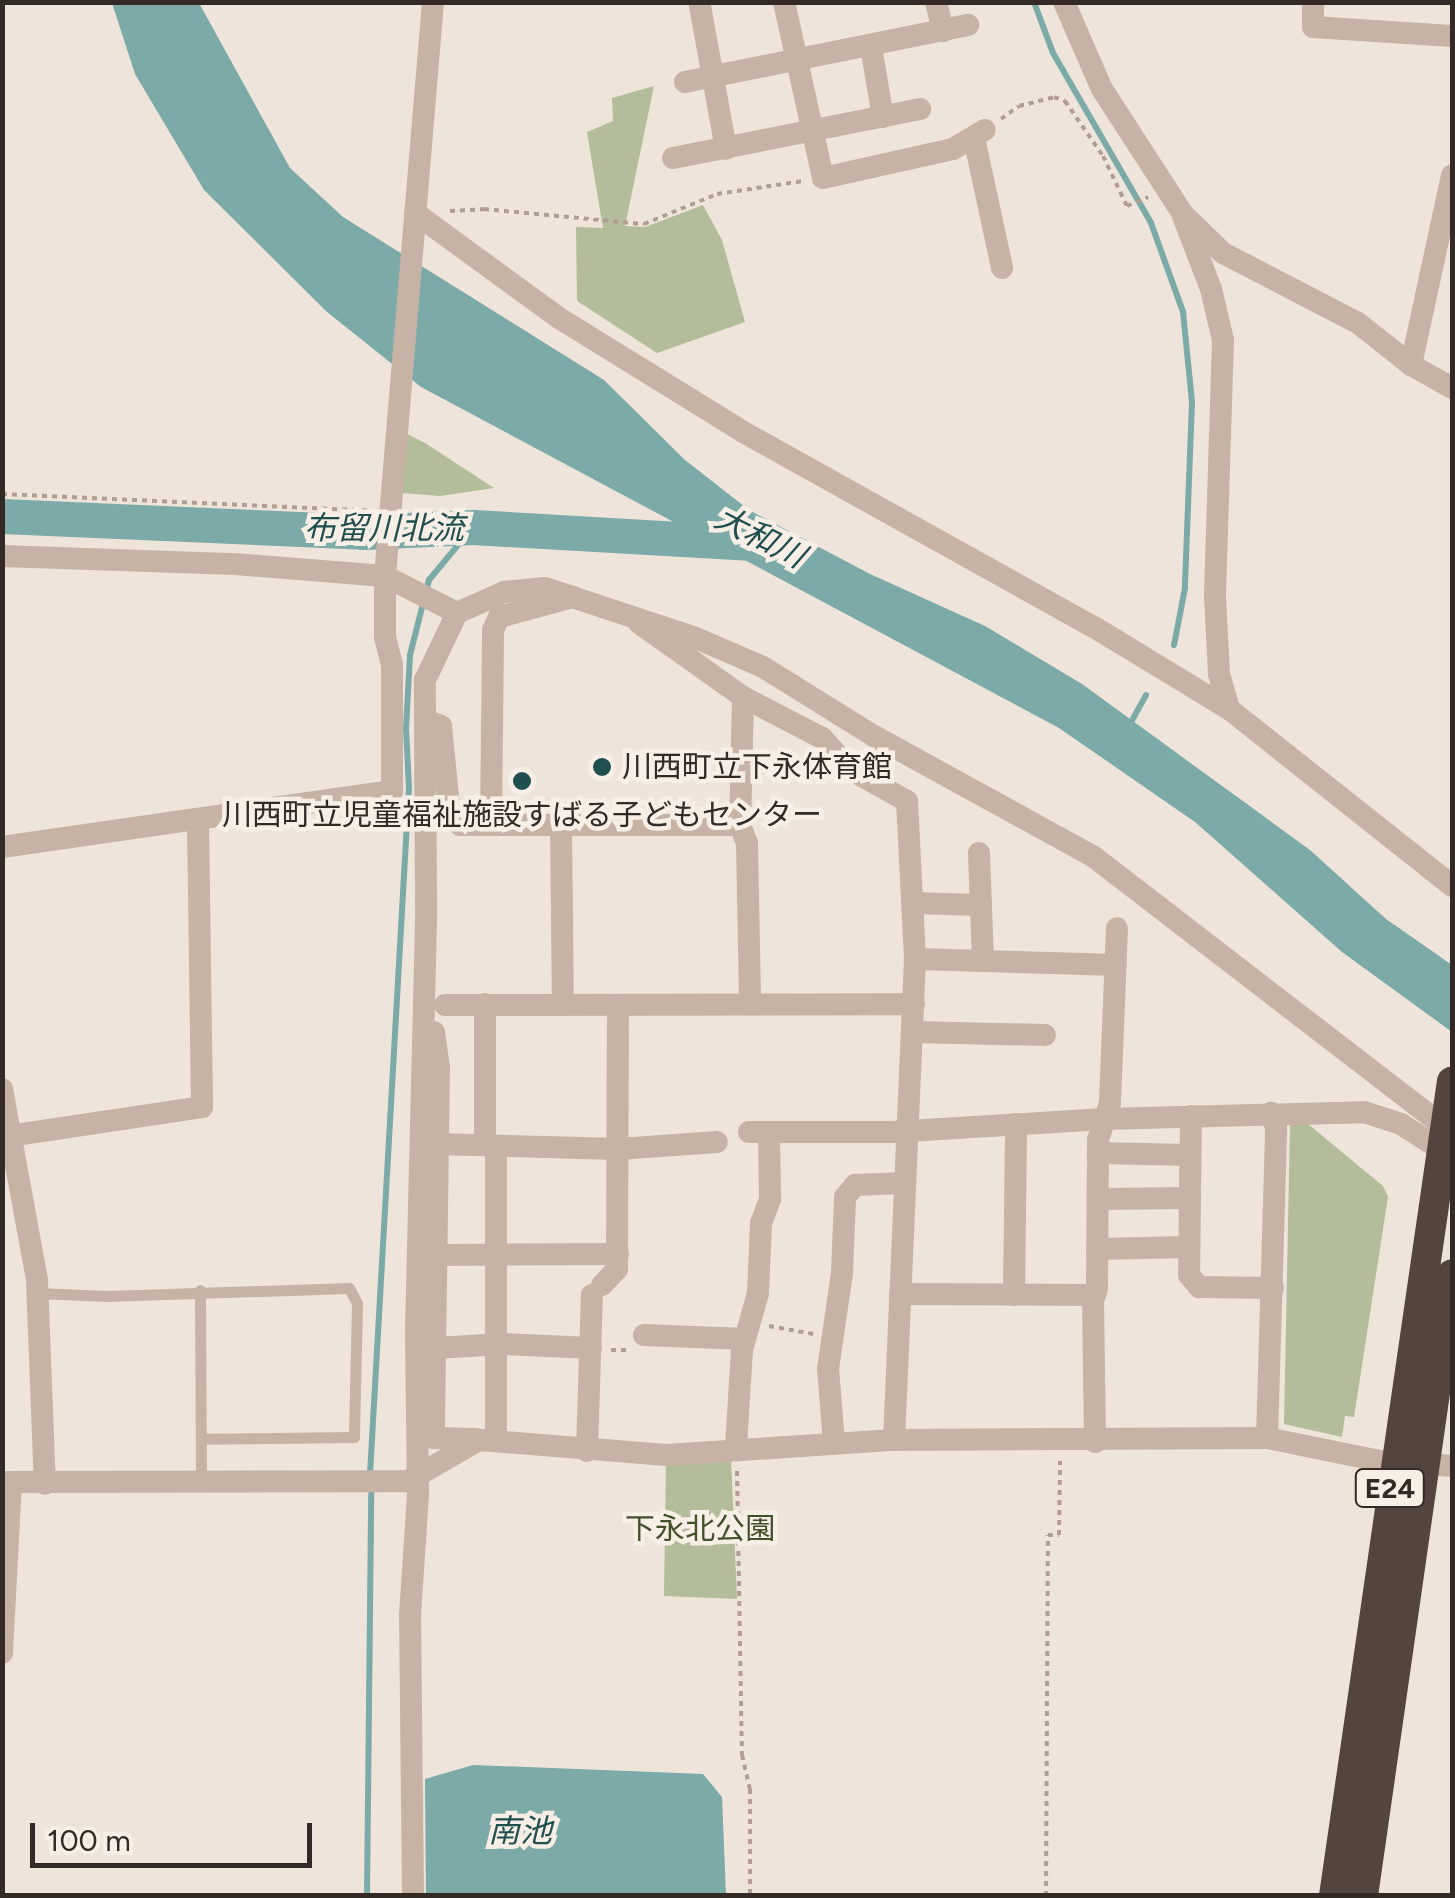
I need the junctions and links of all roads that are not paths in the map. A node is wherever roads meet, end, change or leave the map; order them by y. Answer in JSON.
{"nodes":[{"id":1,"x":433,"y":2,"type":"edge"},
{"id":2,"x":784,"y":2,"type":"edge"},
{"id":3,"x":936,"y":2,"type":"edge"},
{"id":4,"x":1064,"y":2,"type":"edge"},
{"id":5,"x":1313,"y":2,"type":"edge"},
{"id":6,"x":708,"y":4,"type":"edge"},
{"id":7,"x":677,"y":12,"type":"dead end"},
{"id":8,"x":968,"y":25,"type":"dead end"},
{"id":9,"x":943,"y":32,"type":"junction"},
{"id":10,"x":1452,"y":36,"type":"edge"},
{"id":11,"x":871,"y":46,"type":"junction"},
{"id":12,"x":796,"y":62,"type":"junction"},
{"id":13,"x":714,"y":79,"type":"junction"},
{"id":14,"x":684,"y":82,"type":"dead end"},
{"id":15,"x":920,"y":110,"type":"dead end"},
{"id":16,"x":884,"y":117,"type":"junction"},
{"id":17,"x":812,"y":132,"type":"junction"},
{"id":18,"x":726,"y":149,"type":"junction"},
{"id":19,"x":673,"y":158,"type":"dead end"},
{"id":20,"x":1452,"y":175,"type":"edge"},
{"id":21,"x":1183,"y":214,"type":"junction"},
{"id":22,"x":415,"y":217,"type":"junction"},
{"id":23,"x":1002,"y":268,"type":"dead end"},
{"id":24,"x":1411,"y":365,"type":"junction"},
{"id":25,"x":1452,"y":388,"type":"edge"},
{"id":26,"x":2,"y":556,"type":"edge"},
{"id":27,"x":386,"y":569,"type":"junction"},
{"id":28,"x":574,"y":597,"type":"junction"},
{"id":29,"x":450,"y":608,"type":"junction"},
{"id":30,"x":629,"y":614,"type":"junction"},
{"id":31,"x":394,"y":666,"type":"junction"},
{"id":32,"x":423,"y":679,"type":"junction"},
{"id":33,"x":743,"y":698,"type":"junction"},
{"id":34,"x":1229,"y":709,"type":"junction"},
{"id":35,"x":426,"y":720,"type":"junction"},
{"id":36,"x":198,"y":821,"type":"junction"},
{"id":37,"x":740,"y":825,"type":"junction"},
{"id":38,"x":491,"y":826,"type":"junction"},
{"id":39,"x":561,"y":826,"type":"junction"},
{"id":40,"x":2,"y":847,"type":"edge"},
{"id":41,"x":979,"y":852,"type":"dead end"},
{"id":42,"x":1452,"y":886,"type":"edge"},
{"id":43,"x":912,"y":902,"type":"junction"},
{"id":44,"x":981,"y":906,"type":"junction"},
{"id":45,"x":1117,"y":928,"type":"dead end"},
{"id":46,"x":916,"y":958,"type":"junction"},
{"id":47,"x":983,"y":960,"type":"junction"},
{"id":48,"x":1116,"y":964,"type":"junction"},
{"id":49,"x":750,"y":1003,"type":"junction"},
{"id":50,"x":445,"y":1004,"type":"dead end"},
{"id":51,"x":485,"y":1004,"type":"junction"},
{"id":52,"x":563,"y":1004,"type":"junction"},
{"id":53,"x":914,"y":1004,"type":"junction"},
{"id":54,"x":618,"y":1005,"type":"junction"},
{"id":55,"x":423,"y":1025,"type":"junction"},
{"id":56,"x":913,"y":1032,"type":"junction"},
{"id":57,"x":1045,"y":1036,"type":"dead end"},
{"id":58,"x":1452,"y":1081,"type":"edge"},
{"id":59,"x":2,"y":1089,"type":"edge"},
{"id":60,"x":1271,"y":1112,"type":"junction"},
{"id":61,"x":1190,"y":1116,"type":"junction"},
{"id":62,"x":1104,"y":1118,"type":"junction"},
{"id":63,"x":1016,"y":1124,"type":"junction"},
{"id":64,"x":908,"y":1131,"type":"junction"},
{"id":65,"x":1452,"y":1133,"type":"edge"},
{"id":66,"x":5,"y":1137,"type":"edge"},
{"id":67,"x":717,"y":1142,"type":"dead end"},
{"id":68,"x":437,"y":1144,"type":"junction"},
{"id":69,"x":491,"y":1146,"type":"junction"},
{"id":70,"x":618,"y":1149,"type":"junction"},
{"id":71,"x":1098,"y":1153,"type":"junction"},
{"id":72,"x":1190,"y":1155,"type":"junction"},
{"id":73,"x":1452,"y":1158,"type":"edge"},
{"id":74,"x":904,"y":1183,"type":"junction"},
{"id":75,"x":1189,"y":1198,"type":"junction"},
{"id":76,"x":1098,"y":1199,"type":"junction"},
{"id":77,"x":14,"y":1235,"type":"edge"},
{"id":78,"x":1188,"y":1247,"type":"junction"},
{"id":79,"x":1097,"y":1249,"type":"junction"},
{"id":80,"x":618,"y":1254,"type":"junction"},
{"id":81,"x":496,"y":1255,"type":"junction"},
{"id":82,"x":436,"y":1256,"type":"junction"},
{"id":83,"x":1452,"y":1274,"type":"edge"},
{"id":84,"x":1272,"y":1288,"type":"junction"},
{"id":85,"x":200,"y":1290,"type":"junction"},
{"id":86,"x":37,"y":1292,"type":"junction"},
{"id":87,"x":900,"y":1294,"type":"junction"},
{"id":88,"x":1014,"y":1295,"type":"junction"},
{"id":89,"x":1095,"y":1296,"type":"junction"},
{"id":90,"x":748,"y":1331,"type":"junction"},
{"id":91,"x":644,"y":1335,"type":"road end"},
{"id":92,"x":496,"y":1346,"type":"junction"},
{"id":93,"x":435,"y":1348,"type":"junction"},
{"id":94,"x":591,"y":1348,"type":"junction"},
{"id":95,"x":434,"y":1438,"type":"junction"},
{"id":96,"x":1267,"y":1438,"type":"junction"},
{"id":97,"x":201,"y":1439,"type":"junction"},
{"id":98,"x":488,"y":1440,"type":"junction"},
{"id":99,"x":894,"y":1440,"type":"junction"},
{"id":100,"x":1095,"y":1442,"type":"junction"},
{"id":101,"x":834,"y":1443,"type":"junction"},
{"id":102,"x":736,"y":1447,"type":"junction"},
{"id":103,"x":587,"y":1451,"type":"junction"},
{"id":104,"x":1452,"y":1466,"type":"edge"},
{"id":105,"x":425,"y":1474,"type":"junction"},
{"id":106,"x":7,"y":1482,"type":"edge"},
{"id":107,"x":44,"y":1484,"type":"junction"},
{"id":108,"x":202,"y":1484,"type":"junction"},
{"id":109,"x":2,"y":1653,"type":"edge"},
{"id":110,"x":413,"y":1896,"type":"edge"},
{"id":111,"x":1334,"y":1896,"type":"edge"},
{"id":112,"x":1363,"y":1896,"type":"edge"}],
"edges":[{"from":1,"to":22,"type":"street"},
{"from":2,"to":12,"type":"street"},
{"from":3,"to":9,"type":"street"},
{"from":4,"to":21,"type":"street"},
{"from":5,"to":10,"type":"street"},
{"from":6,"to":7,"type":"street"},
{"from":6,"to":13,"type":"street"},
{"from":8,"to":9,"type":"street"},
{"from":9,"to":11,"type":"street"},
{"from":11,"to":12,"type":"street"},
{"from":11,"to":16,"type":"street"},
{"from":12,"to":13,"type":"street"},
{"from":12,"to":17,"type":"street"},
{"from":13,"to":14,"type":"street"},
{"from":13,"to":18,"type":"street"},
{"from":15,"to":16,"type":"street"},
{"from":16,"to":17,"type":"street"},
{"from":17,"to":18,"type":"street"},
{"from":17,"to":23,"type":"street"},
{"from":18,"to":19,"type":"street"},
{"from":20,"to":24,"type":"street"},
{"from":21,"to":24,"type":"street"},
{"from":21,"to":34,"type":"street"},
{"from":22,"to":27,"type":"street"},
{"from":22,"to":34,"type":"street"},
{"from":24,"to":25,"type":"street"},
{"from":26,"to":27,"type":"street"},
{"from":27,"to":29,"type":"street"},
{"from":27,"to":31,"type":"street"},
{"from":28,"to":29,"type":"street"},
{"from":28,"to":30,"type":"street"},
{"from":28,"to":38,"type":"street"},
{"from":29,"to":32,"type":"street"},
{"from":30,"to":33,"type":"street"},
{"from":30,"to":65,"type":"street"},
{"from":31,"to":32,"type":"street"},
{"from":31,"to":36,"type":"street"},
{"from":32,"to":35,"type":"street"},
{"from":33,"to":37,"type":"street"},
{"from":33,"to":43,"type":"street"},
{"from":34,"to":42,"type":"street"},
{"from":35,"to":38,"type":"street"},
{"from":35,"to":55,"type":"street"},
{"from":36,"to":40,"type":"street"},
{"from":36,"to":66,"type":"street"},
{"from":37,"to":39,"type":"street"},
{"from":37,"to":49,"type":"street"},
{"from":38,"to":39,"type":"street"},
{"from":39,"to":52,"type":"street"},
{"from":41,"to":44,"type":"street"},
{"from":43,"to":44,"type":"street"},
{"from":43,"to":46,"type":"street"},
{"from":44,"to":47,"type":"street"},
{"from":45,"to":48,"type":"street"},
{"from":46,"to":47,"type":"street"},
{"from":46,"to":53,"type":"street"},
{"from":47,"to":48,"type":"street"},
{"from":48,"to":62,"type":"street"},
{"from":49,"to":53,"type":"street"},
{"from":49,"to":54,"type":"street"},
{"from":50,"to":51,"type":"street"},
{"from":51,"to":52,"type":"street"},
{"from":51,"to":69,"type":"street"},
{"from":52,"to":54,"type":"street"},
{"from":53,"to":56,"type":"street"},
{"from":54,"to":70,"type":"street"},
{"from":55,"to":68,"type":"street"},
{"from":55,"to":105,"type":"street"},
{"from":56,"to":57,"type":"street"},
{"from":56,"to":64,"type":"street"},
{"from":58,"to":111,"type":"highway","number":"E24","bridge":true},
{"from":59,"to":66,"type":"street"},
{"from":60,"to":61,"type":"street"},
{"from":60,"to":73,"type":"street"},
{"from":60,"to":84,"type":"street"},
{"from":61,"to":62,"type":"street"},
{"from":61,"to":72,"type":"street"},
{"from":62,"to":63,"type":"street"},
{"from":62,"to":71,"type":"street"},
{"from":63,"to":64,"type":"street"},
{"from":63,"to":88,"type":"street"},
{"from":64,"to":74,"type":"street"},
{"from":64,"to":90,"type":"street"},
{"from":66,"to":77,"type":"street"},
{"from":67,"to":70,"type":"street"},
{"from":68,"to":69,"type":"street"},
{"from":68,"to":82,"type":"street"},
{"from":69,"to":70,"type":"street"},
{"from":69,"to":81,"type":"street"},
{"from":70,"to":80,"type":"street"},
{"from":71,"to":72,"type":"street"},
{"from":71,"to":76,"type":"street"},
{"from":72,"to":75,"type":"street"},
{"from":74,"to":87,"type":"street"},
{"from":74,"to":101,"type":"street"},
{"from":75,"to":76,"type":"street"},
{"from":75,"to":78,"type":"street"},
{"from":76,"to":79,"type":"street"},
{"from":77,"to":86,"type":"street"},
{"from":78,"to":79,"type":"street"},
{"from":78,"to":84,"type":"street"},
{"from":79,"to":89,"type":"street"},
{"from":80,"to":81,"type":"street"},
{"from":80,"to":94,"type":"street"},
{"from":81,"to":82,"type":"street"},
{"from":81,"to":92,"type":"street"},
{"from":82,"to":93,"type":"street"},
{"from":83,"to":112,"type":"highway","number":"E24","bridge":true},
{"from":84,"to":96,"type":"street"},
{"from":85,"to":86,"type":"lane"},
{"from":85,"to":97,"type":"lane"},
{"from":85,"to":97,"type":"lane"},
{"from":86,"to":107,"type":"street"},
{"from":87,"to":88,"type":"street"},
{"from":87,"to":99,"type":"street"},
{"from":88,"to":89,"type":"street"},
{"from":89,"to":100,"type":"street"},
{"from":90,"to":91,"type":"street"},
{"from":90,"to":102,"type":"street"},
{"from":92,"to":93,"type":"street"},
{"from":92,"to":94,"type":"street"},
{"from":92,"to":98,"type":"street"},
{"from":93,"to":95,"type":"street"},
{"from":94,"to":103,"type":"street"},
{"from":95,"to":98,"type":"street"},
{"from":95,"to":105,"type":"street"},
{"from":96,"to":100,"type":"street"},
{"from":96,"to":104,"type":"street"},
{"from":97,"to":108,"type":"lane"},
{"from":98,"to":103,"type":"street"},
{"from":98,"to":105,"type":"street"},
{"from":99,"to":100,"type":"street"},
{"from":99,"to":101,"type":"street"},
{"from":101,"to":102,"type":"street"},
{"from":102,"to":103,"type":"street"},
{"from":105,"to":108,"type":"street"},
{"from":105,"to":110,"type":"street"},
{"from":106,"to":107,"type":"street"},
{"from":106,"to":109,"type":"street"},
{"from":107,"to":108,"type":"street"}]}
